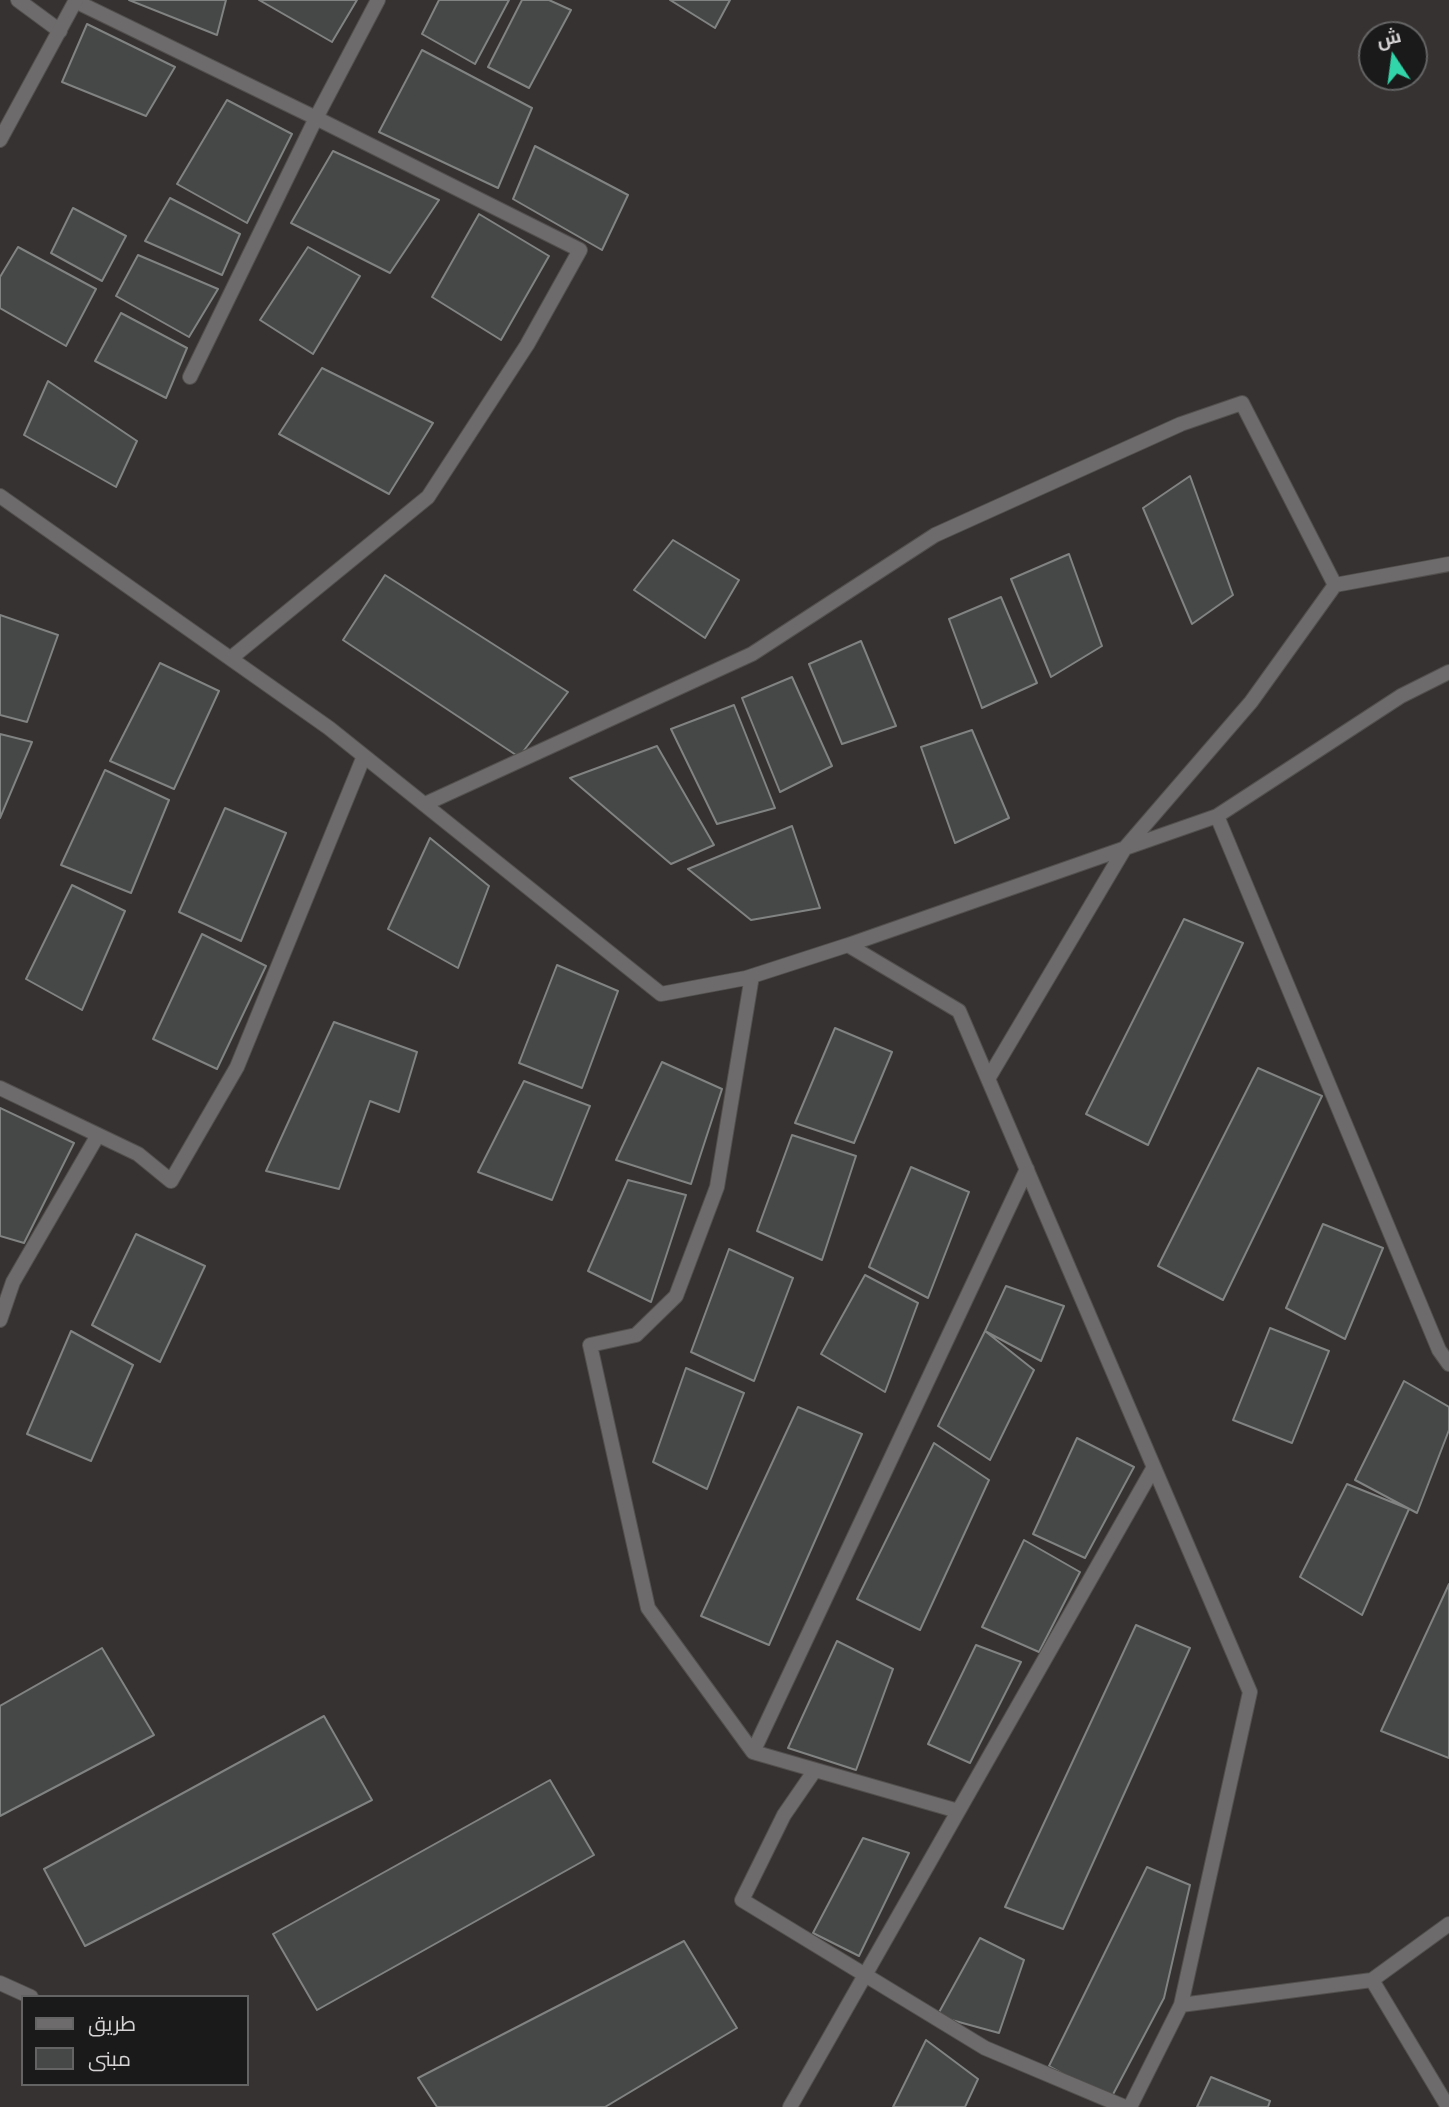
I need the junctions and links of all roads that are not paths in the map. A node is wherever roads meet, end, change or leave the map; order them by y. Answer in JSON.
{"nodes":[{"id":1,"x":18,"y":0,"type":"edge"},
{"id":2,"x":377,"y":0,"type":"edge"},
{"id":3,"x":76,"y":1,"type":"edge"},
{"id":4,"x":60,"y":30,"type":"junction"},
{"id":5,"x":316,"y":118,"type":"junction"},
{"id":6,"x":0,"y":140,"type":"edge"},
{"id":7,"x":190,"y":377,"type":"dead end"},
{"id":8,"x":0,"y":496,"type":"edge"},
{"id":9,"x":1449,"y":564,"type":"edge"},
{"id":10,"x":1335,"y":584,"type":"junction"},
{"id":11,"x":230,"y":658,"type":"junction"},
{"id":12,"x":1449,"y":672,"type":"edge"},
{"id":13,"x":364,"y":756,"type":"junction"},
{"id":14,"x":425,"y":804,"type":"junction"},
{"id":15,"x":1217,"y":816,"type":"junction"},
{"id":16,"x":1125,"y":848,"type":"junction"},
{"id":17,"x":848,"y":946,"type":"junction"},
{"id":18,"x":752,"y":976,"type":"junction"},
{"id":19,"x":988,"y":1079,"type":"junction"},
{"id":20,"x":0,"y":1088,"type":"edge"},
{"id":21,"x":98,"y":1135,"type":"junction"},
{"id":22,"x":1027,"y":1169,"type":"junction"},
{"id":23,"x":0,"y":1320,"type":"edge"},
{"id":24,"x":1449,"y":1364,"type":"edge"},
{"id":25,"x":1154,"y":1467,"type":"junction"},
{"id":26,"x":753,"y":1752,"type":"junction"},
{"id":27,"x":815,"y":1770,"type":"junction"},
{"id":28,"x":958,"y":1811,"type":"junction"},
{"id":29,"x":1449,"y":1924,"type":"edge"},
{"id":30,"x":865,"y":1975,"type":"junction"},
{"id":31,"x":1372,"y":1980,"type":"junction"},
{"id":32,"x":0,"y":1983,"type":"edge"},
{"id":33,"x":27,"y":1995,"type":"edge"},
{"id":34,"x":1181,"y":2005,"type":"junction"},
{"id":35,"x":790,"y":2107,"type":"edge"},
{"id":36,"x":1125,"y":2107,"type":"edge"},
{"id":37,"x":1130,"y":2107,"type":"edge"},
{"id":38,"x":1448,"y":2107,"type":"edge"}],
"edges":[{"from":1,"to":4,"type":"street"},
{"from":2,"to":5,"type":"street"},
{"from":3,"to":4,"type":"street"},
{"from":3,"to":5,"type":"street"},
{"from":4,"to":6,"type":"street"},
{"from":5,"to":7,"type":"street"},
{"from":5,"to":11,"type":"street"},
{"from":8,"to":11,"type":"street"},
{"from":9,"to":10,"type":"street"},
{"from":10,"to":14,"type":"street"},
{"from":10,"to":16,"type":"street"},
{"from":11,"to":13,"type":"street"},
{"from":12,"to":15,"type":"street"},
{"from":13,"to":14,"type":"street"},
{"from":13,"to":21,"type":"street"},
{"from":14,"to":18,"type":"street"},
{"from":15,"to":16,"type":"street"},
{"from":15,"to":24,"type":"street"},
{"from":16,"to":17,"type":"street"},
{"from":16,"to":19,"type":"street"},
{"from":17,"to":18,"type":"street"},
{"from":17,"to":19,"type":"street"},
{"from":18,"to":26,"type":"street"},
{"from":19,"to":22,"type":"street"},
{"from":20,"to":21,"type":"street"},
{"from":21,"to":23,"type":"street"},
{"from":22,"to":25,"type":"street"},
{"from":22,"to":26,"type":"street"},
{"from":25,"to":28,"type":"street"},
{"from":25,"to":34,"type":"street"},
{"from":26,"to":27,"type":"street"},
{"from":27,"to":28,"type":"street"},
{"from":27,"to":30,"type":"street"},
{"from":28,"to":30,"type":"street"},
{"from":29,"to":31,"type":"street"},
{"from":30,"to":35,"type":"street"},
{"from":30,"to":36,"type":"street"},
{"from":31,"to":34,"type":"street"},
{"from":31,"to":38,"type":"street"},
{"from":32,"to":33,"type":"street"},
{"from":34,"to":37,"type":"street"}]}
